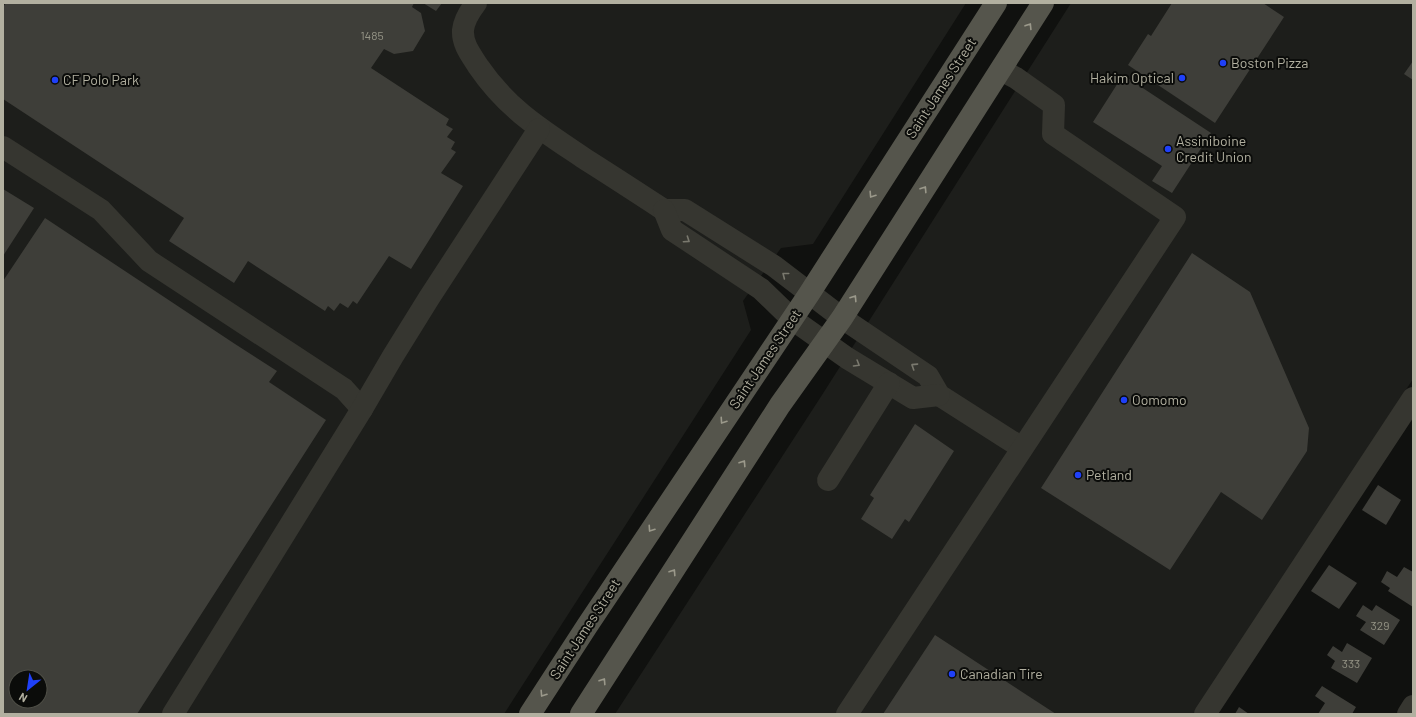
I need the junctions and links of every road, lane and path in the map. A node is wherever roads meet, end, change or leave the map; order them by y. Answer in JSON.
{"nodes":[{"id":1,"x":476,"y":3,"type":"edge"},
{"id":2,"x":996,"y":3,"type":"edge"},
{"id":3,"x":1043,"y":3,"type":"edge"},
{"id":4,"x":1001,"y":70,"type":"junction"},
{"id":5,"x":539,"y":129,"type":"junction"},
{"id":6,"x":3,"y":147,"type":"edge"},
{"id":7,"x":664,"y":210,"type":"junction"},
{"id":8,"x":808,"y":294,"type":"junction"},
{"id":9,"x":842,"y":318,"type":"junction"},
{"id":10,"x":792,"y":319,"type":"junction"},
{"id":11,"x":825,"y":343,"type":"junction"},
{"id":12,"x":888,"y":383,"type":"junction"},
{"id":13,"x":939,"y":394,"type":"junction"},
{"id":14,"x":1413,"y":398,"type":"edge"},
{"id":15,"x":362,"y":409,"type":"junction"},
{"id":16,"x":1022,"y":448,"type":"junction"},
{"id":17,"x":828,"y":480,"type":"dead end"},
{"id":18,"x":1413,"y":706,"type":"edge"},
{"id":19,"x":173,"y":714,"type":"edge"},
{"id":20,"x":530,"y":714,"type":"edge"},
{"id":21,"x":581,"y":714,"type":"edge"},
{"id":22,"x":847,"y":714,"type":"edge"},
{"id":23,"x":1205,"y":714,"type":"edge"},
{"id":24,"x":1408,"y":714,"type":"edge"}],
"edges":[{"from":1,"to":5,"type":"street"},
{"from":2,"to":8,"type":"main road","name":"Saint James Street","one_way":true},
{"from":4,"to":3,"type":"main road","one_way":true},
{"from":9,"to":4,"type":"main road","one_way":true},
{"from":4,"to":16,"type":"street"},
{"from":5,"to":7,"type":"street"},
{"from":5,"to":15,"type":"street"},
{"from":6,"to":15,"type":"street"},
{"from":8,"to":7,"type":"street","one_way":true},
{"from":7,"to":10,"type":"street","one_way":true},
{"from":8,"to":9,"type":"street"},
{"from":8,"to":10,"type":"main road","name":"Saint James Street"},
{"from":9,"to":11,"type":"main road"},
{"from":13,"to":9,"type":"street","one_way":true},
{"from":10,"to":11,"type":"street"},
{"from":10,"to":20,"type":"main road","name":"Saint James Street","one_way":true},
{"from":11,"to":12,"type":"street","one_way":true},
{"from":21,"to":11,"type":"main road","one_way":true},
{"from":12,"to":13,"type":"street"},
{"from":12,"to":17,"type":"street"},
{"from":13,"to":16,"type":"street"},
{"from":14,"to":23,"type":"street"},
{"from":15,"to":19,"type":"street"},
{"from":16,"to":22,"type":"street"},
{"from":18,"to":24,"type":"street"}]}
